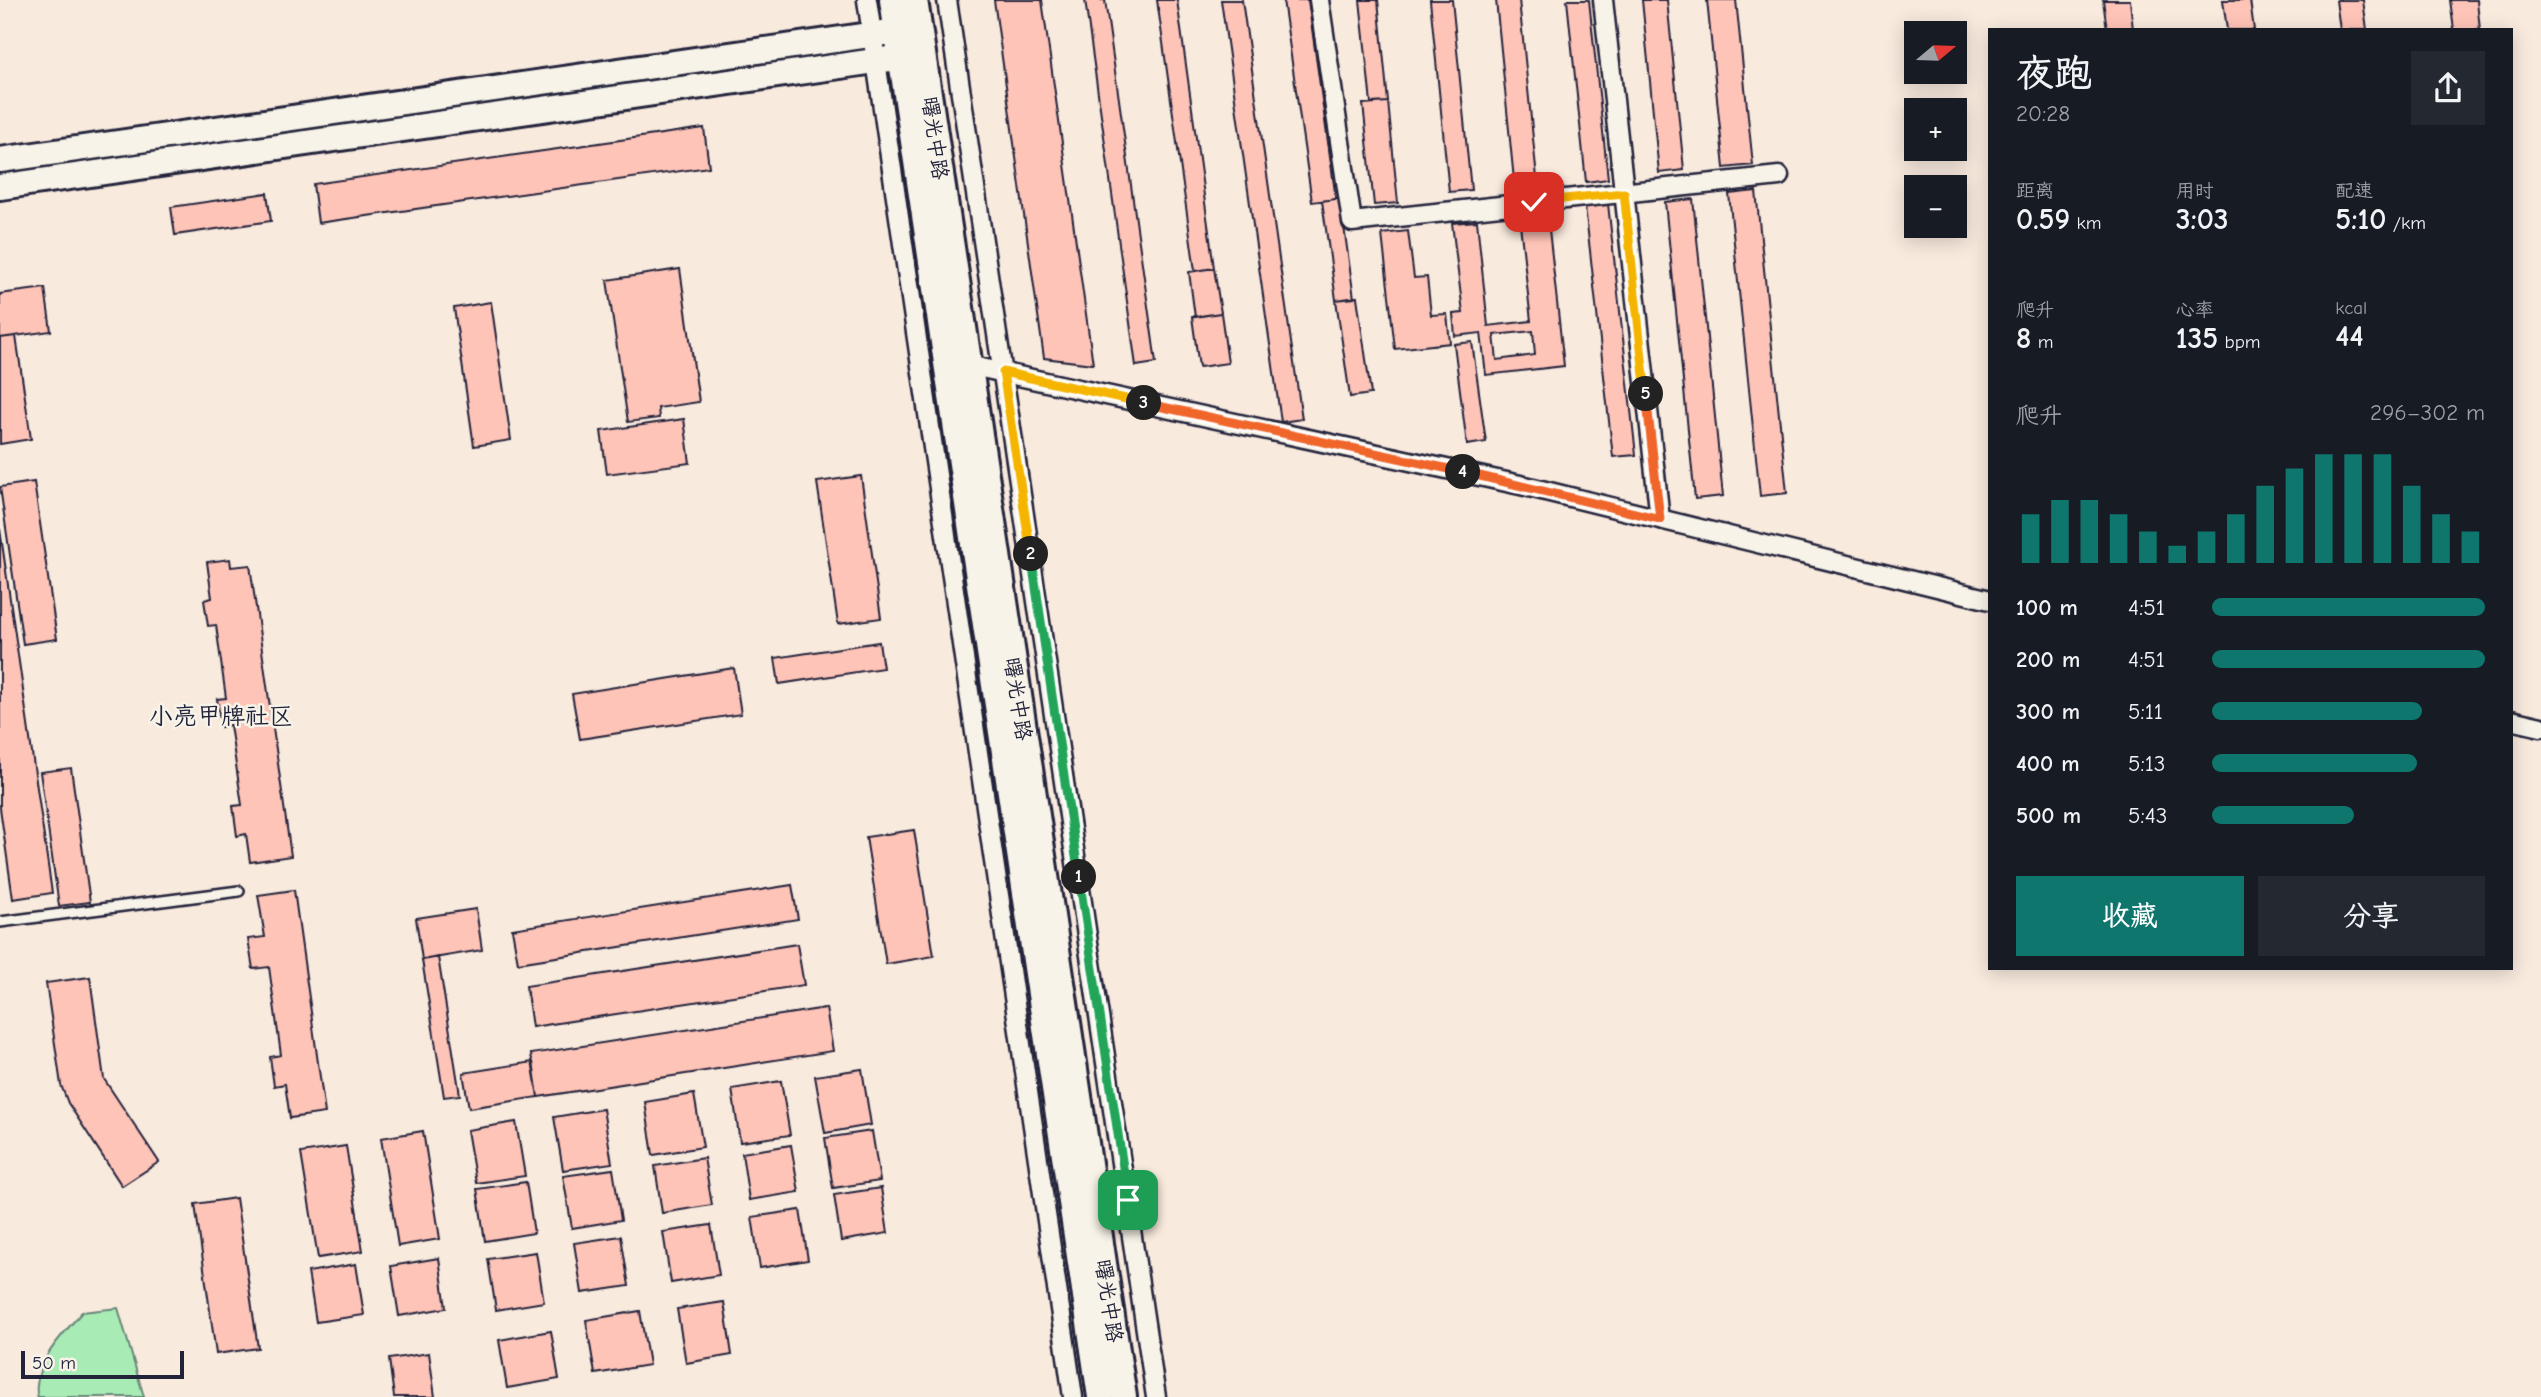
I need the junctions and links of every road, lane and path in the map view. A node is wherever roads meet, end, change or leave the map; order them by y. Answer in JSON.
{"nodes":[{"id":1,"x":867,"y":0,"type":"edge"},
{"id":2,"x":892,"y":0,"type":"edge"},
{"id":3,"x":915,"y":0,"type":"edge"},
{"id":4,"x":947,"y":0,"type":"edge"},
{"id":5,"x":1319,"y":0,"type":"edge"},
{"id":6,"x":1603,"y":0,"type":"edge"},
{"id":7,"x":908,"y":30,"type":"junction"},
{"id":8,"x":872,"y":35,"type":"junction"},
{"id":9,"x":912,"y":56,"type":"junction"},
{"id":10,"x":876,"y":61,"type":"junction"},
{"id":11,"x":0,"y":160,"type":"edge"},
{"id":12,"x":1779,"y":176,"type":"dead end"},
{"id":13,"x":0,"y":187,"type":"edge"},
{"id":14,"x":1624,"y":193,"type":"junction"},
{"id":15,"x":968,"y":365,"type":"junction"},
{"id":16,"x":1003,"y":372,"type":"junction"},
{"id":17,"x":1660,"y":519,"type":"junction"},
{"id":18,"x":1988,"y":600,"type":"edge"},
{"id":19,"x":2513,"y":720,"type":"edge"},
{"id":20,"x":2541,"y":727,"type":"edge"},
{"id":21,"x":239,"y":891,"type":"dead end"},
{"id":22,"x":0,"y":922,"type":"edge"},
{"id":23,"x":1073,"y":1397,"type":"edge"},
{"id":24,"x":1100,"y":1397,"type":"edge"},
{"id":25,"x":1124,"y":1397,"type":"edge"},
{"id":26,"x":1156,"y":1397,"type":"edge"}],
"edges":[{"from":1,"to":8,"type":"street"},
{"from":2,"to":7,"type":"main road","name":"曙光中路"},
{"from":3,"to":7,"type":"main road","name":"曙光中路"},
{"from":4,"to":16,"type":"street"},
{"from":5,"to":14,"type":"street"},
{"from":6,"to":14,"type":"street"},
{"from":7,"to":8,"type":"main road"},
{"from":7,"to":9,"type":"main road","name":"曙光中路"},
{"from":8,"to":10,"type":"street"},
{"from":8,"to":11,"type":"main road"},
{"from":9,"to":10,"type":"main road"},
{"from":9,"to":15,"type":"main road","name":"曙光中路"},
{"from":9,"to":24,"type":"main road","name":"曙光中路"},
{"from":10,"to":13,"type":"main road"},
{"from":10,"to":23,"type":"street"},
{"from":12,"to":14,"type":"street"},
{"from":14,"to":17,"type":"street"},
{"from":15,"to":16,"type":"street"},
{"from":15,"to":25,"type":"main road","name":"曙光中路"},
{"from":16,"to":17,"type":"street"},
{"from":16,"to":26,"type":"street"},
{"from":17,"to":18,"type":"street"},
{"from":19,"to":20,"type":"street"},
{"from":21,"to":22,"type":"lane"}]}
